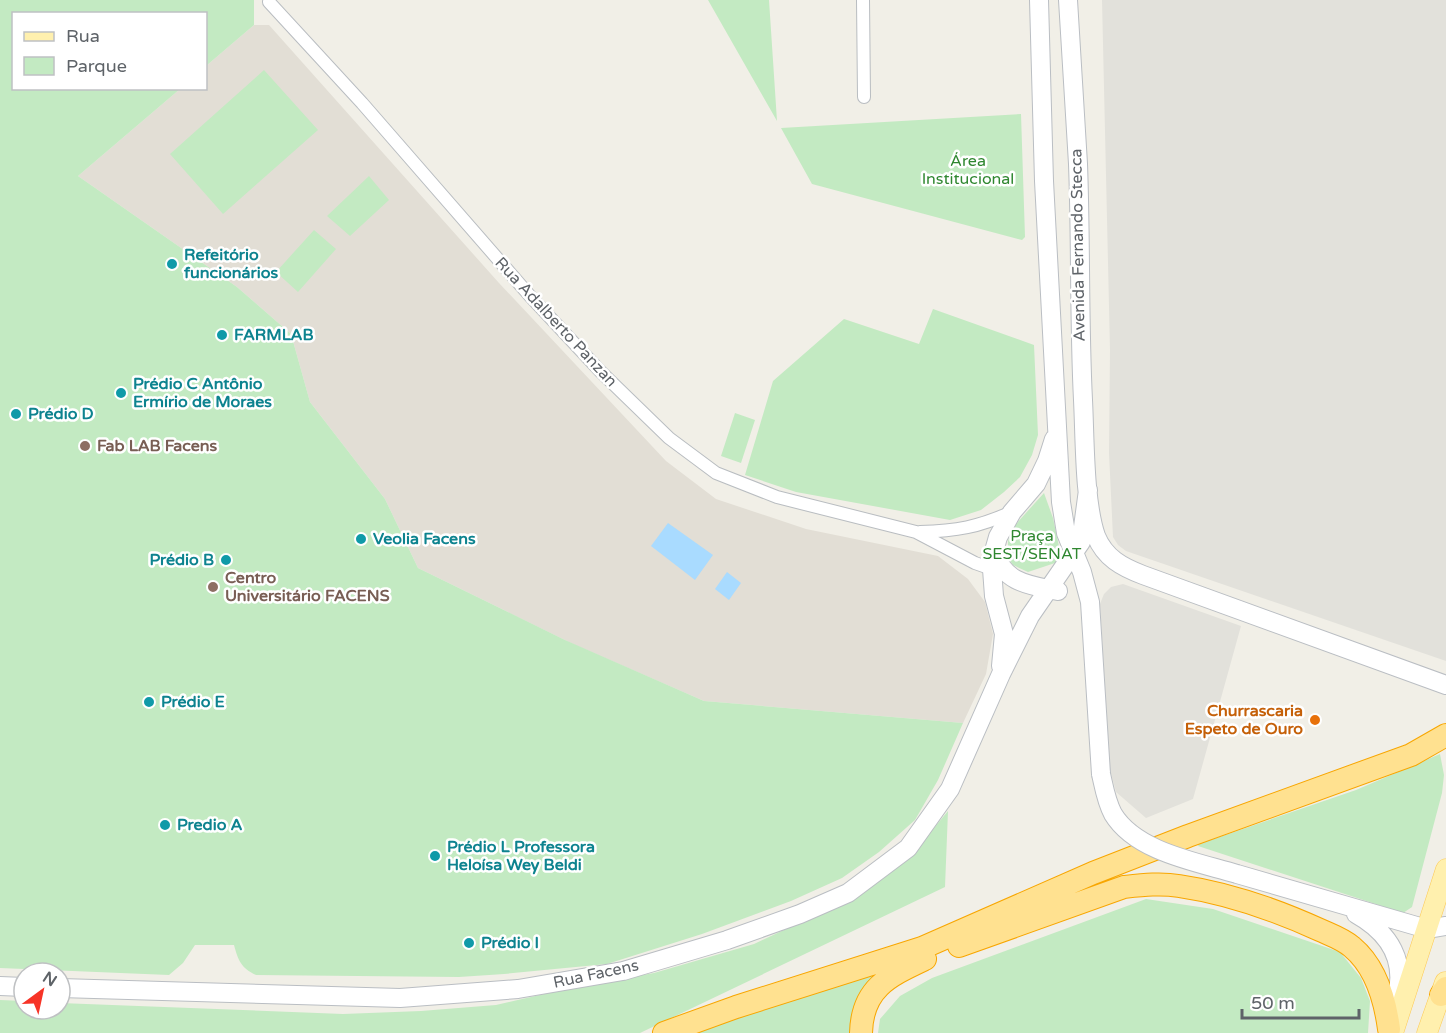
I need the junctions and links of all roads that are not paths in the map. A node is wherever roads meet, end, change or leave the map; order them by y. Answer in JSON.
{"nodes":[{"id":1,"x":863,"y":0,"type":"edge"},
{"id":2,"x":1039,"y":0,"type":"edge"},
{"id":3,"x":1068,"y":0,"type":"edge"},
{"id":4,"x":269,"y":2,"type":"dead end"},
{"id":5,"x":864,"y":97,"type":"dead end"},
{"id":6,"x":1048,"y":256,"type":"junction"},
{"id":7,"x":1080,"y":348,"type":"junction"},
{"id":8,"x":1056,"y":431,"type":"junction"},
{"id":9,"x":1088,"y":490,"type":"junction"},
{"id":10,"x":1012,"y":512,"type":"junction"},
{"id":11,"x":916,"y":532,"type":"junction"},
{"id":12,"x":994,"y":551,"type":"junction"},
{"id":13,"x":1075,"y":554,"type":"junction"},
{"id":14,"x":983,"y":566,"type":"junction"},
{"id":15,"x":1064,"y":570,"type":"junction"},
{"id":16,"x":1010,"y":577,"type":"junction"},
{"id":17,"x":1028,"y":584,"type":"junction"},
{"id":18,"x":1055,"y":590,"type":"junction"},
{"id":19,"x":1090,"y":602,"type":"junction"},
{"id":20,"x":1000,"y":674,"type":"junction"},
{"id":21,"x":1446,"y":685,"type":"edge"},
{"id":22,"x":1446,"y":735,"type":"edge"},
{"id":23,"x":1446,"y":869,"type":"edge"},
{"id":24,"x":1342,"y":906,"type":"junction"},
{"id":25,"x":1436,"y":928,"type":"edge"},
{"id":26,"x":72,"y":988,"type":"edge"},
{"id":27,"x":1444,"y":988,"type":"edge"},
{"id":28,"x":1390,"y":1032,"type":"edge"},
{"id":29,"x":664,"y":1033,"type":"edge"},
{"id":30,"x":861,"y":1033,"type":"edge"},
{"id":31,"x":1427,"y":1033,"type":"edge"}],
"edges":[{"from":1,"to":5,"type":"street"},
{"from":2,"to":6,"type":"main road","name":"Avenida Fernando Stecca"},
{"from":3,"to":7,"type":"main road","name":"Avenida Fernando Stecca"},
{"from":4,"to":11,"type":"street","name":"Rua Adalberto Panzan"},
{"from":6,"to":7,"type":"main road"},
{"from":6,"to":8,"type":"main road","name":"Avenida Fernando Stecca"},
{"from":7,"to":9,"type":"main road","name":"Avenida Fernando Stecca"},
{"from":8,"to":10,"type":"main road","name":"Avenida Fernando Stecca"},
{"from":8,"to":13,"type":"main road","name":"Avenida Fernando Stecca"},
{"from":9,"to":13,"type":"main road","name":"Avenida Fernando Stecca"},
{"from":9,"to":21,"type":"main road","name":"Avenida Fernando Stecca"},
{"from":10,"to":11,"type":"street","name":"Rua Adalberto Panzan"},
{"from":10,"to":12,"type":"main road","name":"Avenida Fernando Stecca"},
{"from":11,"to":14,"type":"street","name":"Rua Adalberto Panzan"},
{"from":12,"to":14,"type":"main road","name":"Avenida Fernando Stecca"},
{"from":12,"to":16,"type":"main road"},
{"from":13,"to":15,"type":"main road","name":"Avenida Fernando Stecca"},
{"from":13,"to":19,"type":"main road","name":"Avenida Fernando Stecca"},
{"from":14,"to":16,"type":"main road"},
{"from":14,"to":20,"type":"main road","name":"Rua Facens"},
{"from":15,"to":17,"type":"main road"},
{"from":15,"to":18,"type":"main road","name":"Rua Facens"},
{"from":16,"to":17,"type":"main road"},
{"from":17,"to":18,"type":"main road"},
{"from":18,"to":19,"type":"main road"},
{"from":18,"to":20,"type":"main road","name":"Rua Facens"},
{"from":19,"to":24,"type":"main road","name":"Avenida Fernando Stecca","bridge":true},
{"from":20,"to":26,"type":"main road","name":"Rua Facens"},
{"from":22,"to":29,"type":"highway"},
{"from":23,"to":25,"type":"main road"},
{"from":24,"to":25,"type":"main road"},
{"from":24,"to":28,"type":"main road"},
{"from":25,"to":28,"type":"main road"},
{"from":27,"to":31,"type":"main road"},
{"from":28,"to":30,"type":"highway"}]}
